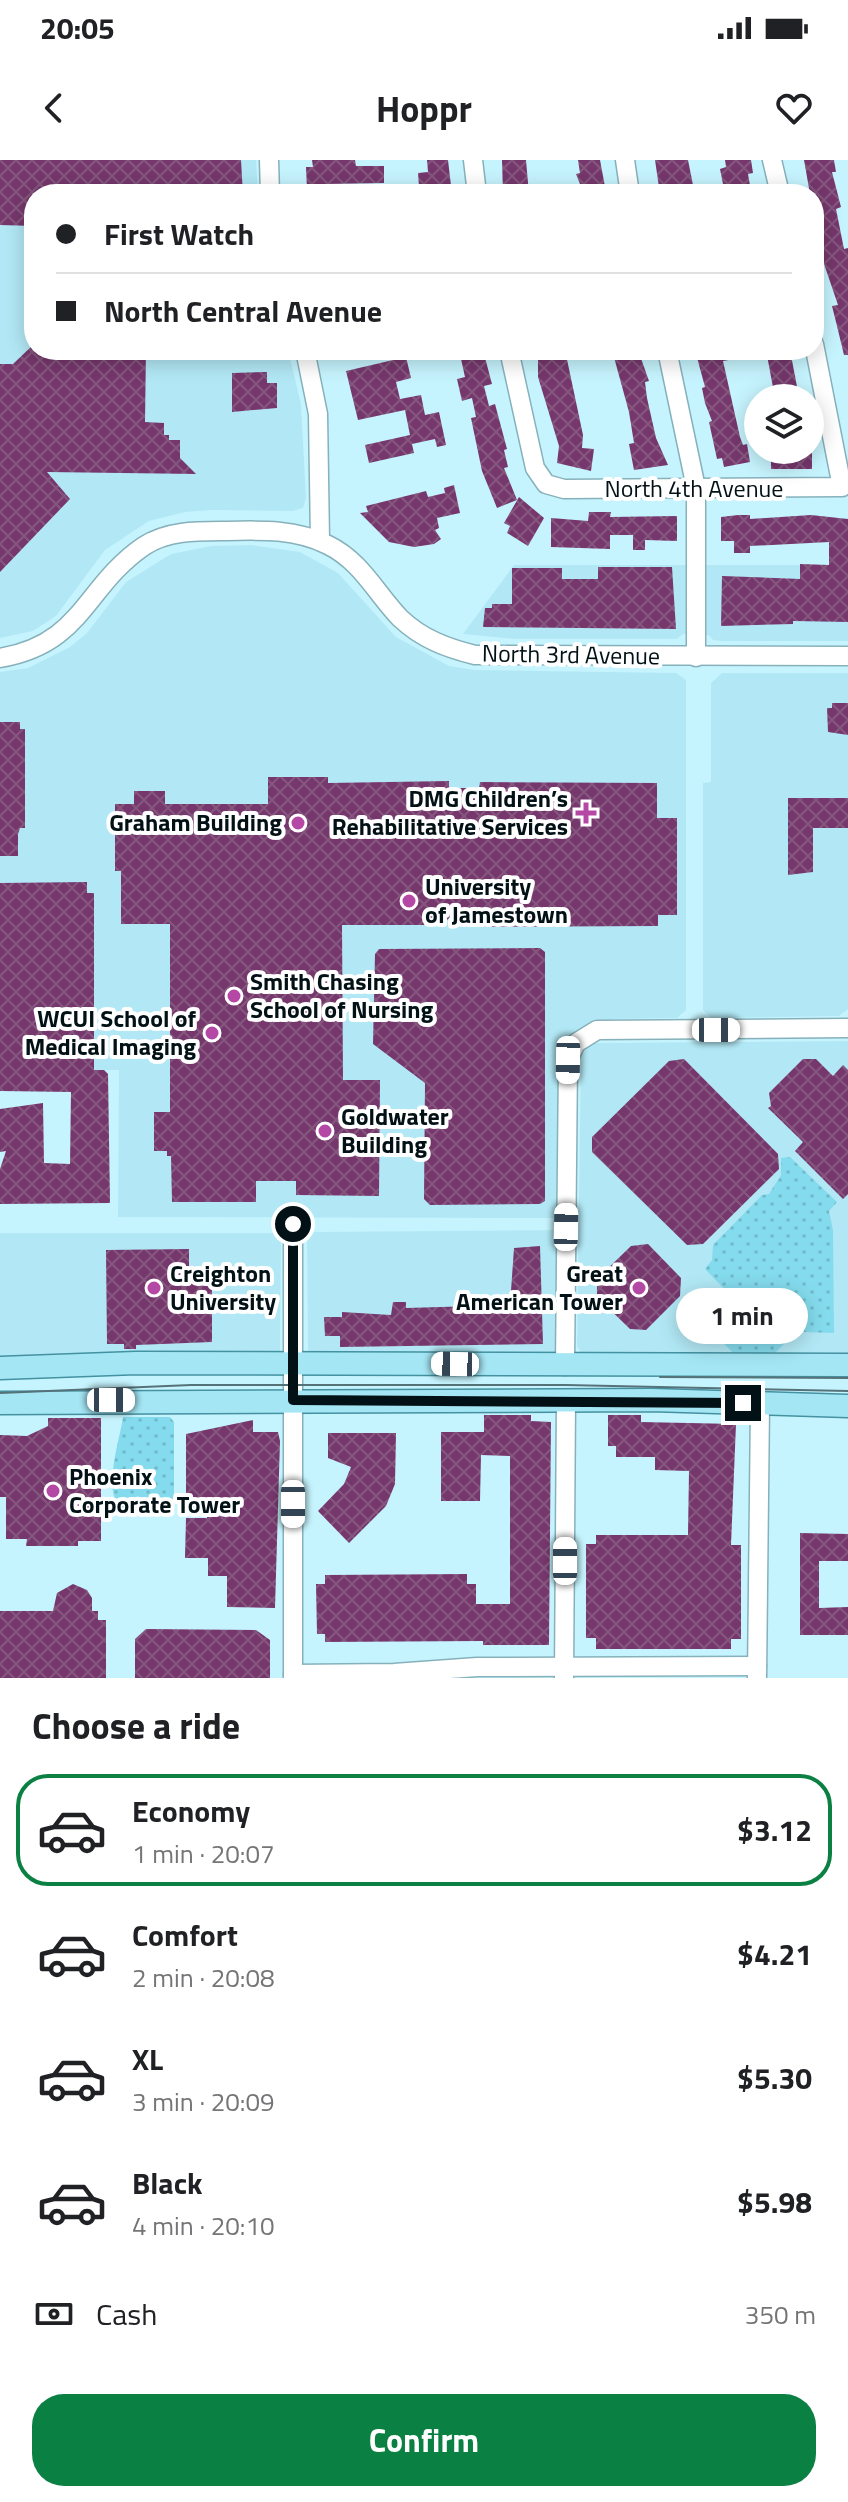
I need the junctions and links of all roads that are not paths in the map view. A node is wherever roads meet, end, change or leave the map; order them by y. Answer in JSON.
{"nodes":[{"id":1,"x":269,"y":160,"type":"edge"},
{"id":2,"x":279,"y":160,"type":"edge"},
{"id":3,"x":473,"y":160,"type":"edge"},
{"id":4,"x":625,"y":160,"type":"edge"},
{"id":5,"x":772,"y":160,"type":"edge"},
{"id":6,"x":270,"y":184,"type":"edge"},
{"id":7,"x":280,"y":184,"type":"edge"},
{"id":8,"x":476,"y":184,"type":"edge"},
{"id":9,"x":629,"y":184,"type":"edge"},
{"id":10,"x":778,"y":184,"type":"edge"},
{"id":11,"x":307,"y":360,"type":"edge"},
{"id":12,"x":511,"y":360,"type":"edge"},
{"id":13,"x":669,"y":360,"type":"edge"},
{"id":14,"x":817,"y":360,"type":"edge"},
{"id":15,"x":696,"y":488,"type":"junction"},
{"id":16,"x":320,"y":541,"type":"junction"},
{"id":17,"x":848,"y":656,"type":"edge"},
{"id":18,"x":696,"y":657,"type":"junction"},
{"id":19,"x":0,"y":658,"type":"edge"},
{"id":20,"x":848,"y":1028,"type":"edge"},
{"id":21,"x":293,"y":1224,"type":"dead end"},
{"id":22,"x":293,"y":1364,"type":"junction"},
{"id":23,"x":848,"y":1365,"type":"edge"},
{"id":24,"x":38,"y":1366,"type":"junction"},
{"id":25,"x":565,"y":1366,"type":"junction"},
{"id":26,"x":0,"y":1368,"type":"edge"},
{"id":27,"x":0,"y":1377,"type":"edge"},
{"id":28,"x":293,"y":1400,"type":"junction"},
{"id":29,"x":566,"y":1400,"type":"junction"},
{"id":30,"x":0,"y":1403,"type":"edge"},
{"id":31,"x":760,"y":1404,"type":"junction"},
{"id":32,"x":848,"y":1406,"type":"edge"},
{"id":33,"x":564,"y":1672,"type":"edge"},
{"id":34,"x":757,"y":1672,"type":"edge"},
{"id":35,"x":293,"y":1676,"type":"edge"}],
"edges":[{"from":1,"to":6,"type":"street"},
{"from":2,"to":7,"type":"street"},
{"from":3,"to":8,"type":"street"},
{"from":4,"to":9,"type":"street"},
{"from":5,"to":10,"type":"street"},
{"from":11,"to":16,"type":"street"},
{"from":12,"to":15,"type":"street","name":"North 4th Avenue"},
{"from":13,"to":15,"type":"street"},
{"from":14,"to":15,"type":"street","name":"North 4th Avenue"},
{"from":15,"to":18,"type":"street"},
{"from":16,"to":18,"type":"street","name":"North 3rd Avenue"},
{"from":16,"to":19,"type":"street","name":"North 3rd Avenue"},
{"from":17,"to":18,"type":"street","name":"North 3rd Avenue"},
{"from":20,"to":25,"type":"street"},
{"from":21,"to":22,"type":"street"},
{"from":22,"to":24,"type":"main road"},
{"from":22,"to":25,"type":"main road"},
{"from":22,"to":28,"type":"street"},
{"from":23,"to":25,"type":"main road"},
{"from":24,"to":26,"type":"main road"},
{"from":24,"to":27,"type":"main road"},
{"from":28,"to":29,"type":"main road"},
{"from":28,"to":30,"type":"main road"},
{"from":28,"to":35,"type":"street"},
{"from":29,"to":31,"type":"main road"},
{"from":29,"to":33,"type":"street"},
{"from":31,"to":32,"type":"main road"},
{"from":31,"to":34,"type":"street"},
{"from":33,"to":34,"type":"street"},
{"from":33,"to":35,"type":"street"}]}
